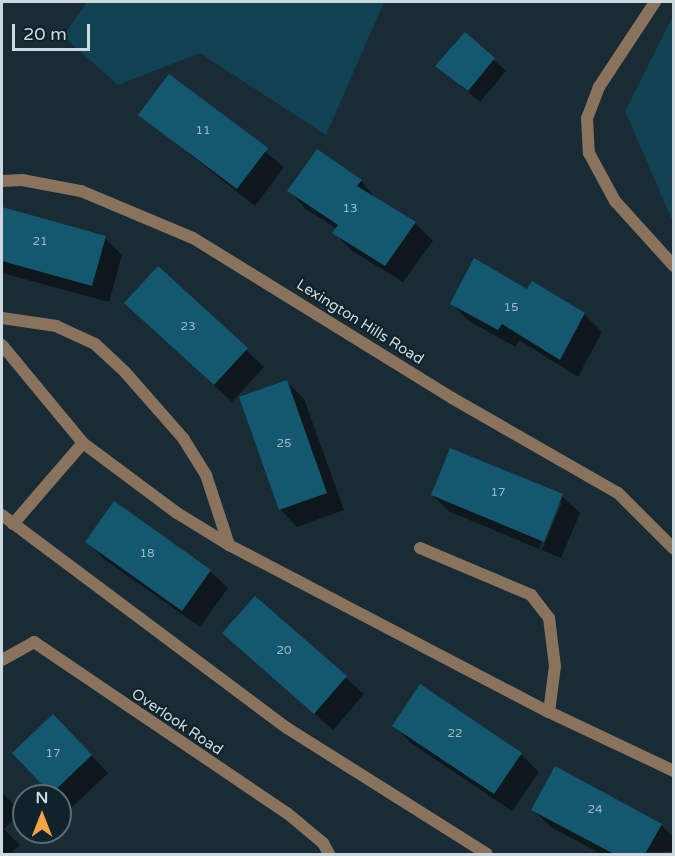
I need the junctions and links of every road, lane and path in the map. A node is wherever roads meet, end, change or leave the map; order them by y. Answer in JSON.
{"nodes":[{"id":1,"x":655,"y":2,"type":"edge"},
{"id":2,"x":2,"y":181,"type":"edge"},
{"id":3,"x":674,"y":266,"type":"edge"},
{"id":4,"x":2,"y":318,"type":"edge"},
{"id":5,"x":2,"y":345,"type":"edge"},
{"id":6,"x":83,"y":443,"type":"junction"},
{"id":7,"x":2,"y":515,"type":"edge"},
{"id":8,"x":13,"y":524,"type":"junction"},
{"id":9,"x":229,"y":545,"type":"junction"},
{"id":10,"x":420,"y":548,"type":"dead end"},
{"id":11,"x":674,"y":549,"type":"edge"},
{"id":12,"x":2,"y":660,"type":"edge"},
{"id":13,"x":549,"y":712,"type":"junction"},
{"id":14,"x":674,"y":771,"type":"edge"},
{"id":15,"x":329,"y":855,"type":"edge"},
{"id":16,"x":487,"y":855,"type":"edge"}],
"edges":[{"from":1,"to":3,"type":"street"},
{"from":2,"to":11,"type":"street","name":"Lexington Hills Road"},
{"from":4,"to":9,"type":"street"},
{"from":5,"to":6,"type":"street"},
{"from":6,"to":8,"type":"street"},
{"from":6,"to":9,"type":"street"},
{"from":7,"to":8,"type":"street"},
{"from":8,"to":16,"type":"street"},
{"from":9,"to":13,"type":"street"},
{"from":10,"to":13,"type":"street"},
{"from":12,"to":15,"type":"street","name":"Overlook Road"},
{"from":13,"to":14,"type":"street"}]}
